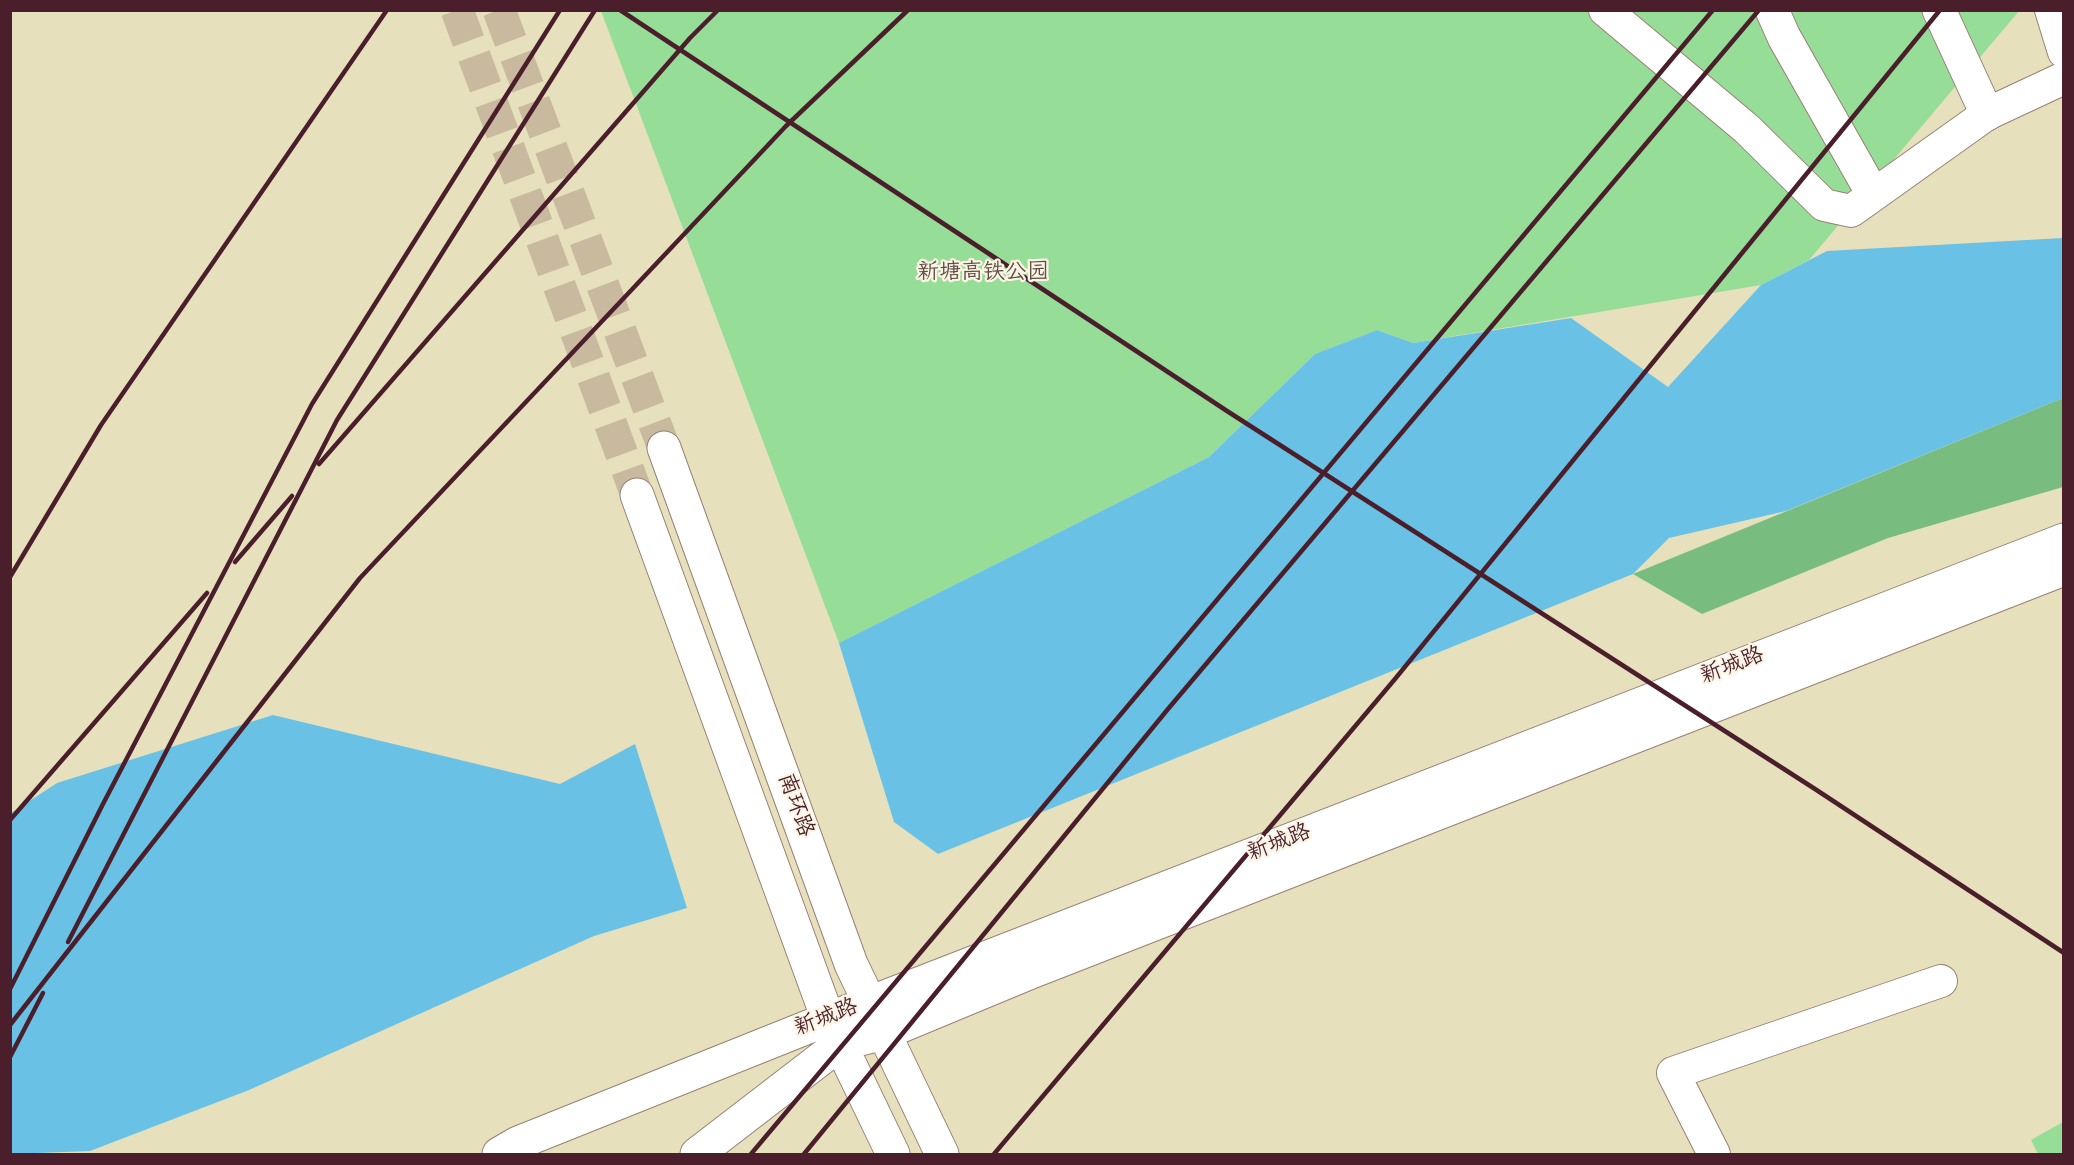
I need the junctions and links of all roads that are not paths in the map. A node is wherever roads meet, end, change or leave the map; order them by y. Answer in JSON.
{"nodes":[{"id":1,"x":1605,"y":10,"type":"edge"},
{"id":2,"x":1772,"y":10,"type":"edge"},
{"id":3,"x":1939,"y":10,"type":"edge"},
{"id":4,"x":2051,"y":10,"type":"edge"},
{"id":5,"x":2064,"y":52,"type":"edge"},
{"id":6,"x":2064,"y":78,"type":"edge"},
{"id":7,"x":1987,"y":114,"type":"junction"},
{"id":8,"x":1873,"y":194,"type":"junction"},
{"id":9,"x":664,"y":448,"type":"tunnel mouth"},
{"id":10,"x":637,"y":495,"type":"tunnel mouth"},
{"id":11,"x":2064,"y":540,"type":"edge"},
{"id":12,"x":2064,"y":569,"type":"edge"},
{"id":13,"x":1941,"y":981,"type":"dead end"},
{"id":14,"x":870,"y":1003,"type":"junction"},
{"id":15,"x":834,"y":1032,"type":"junction"},
{"id":16,"x":884,"y":1033,"type":"junction"},
{"id":17,"x":499,"y":1155,"type":"edge"},
{"id":18,"x":697,"y":1155,"type":"edge"},
{"id":19,"x":893,"y":1155,"type":"edge"},
{"id":20,"x":942,"y":1155,"type":"edge"},
{"id":21,"x":1714,"y":1155,"type":"edge"}],
"edges":[{"from":1,"to":8,"type":"street"},
{"from":2,"to":8,"type":"main road"},
{"from":3,"to":7,"type":"main road"},
{"from":4,"to":5,"type":"street"},
{"from":6,"to":7,"type":"street"},
{"from":7,"to":8,"type":"street"},
{"from":9,"to":14,"type":"main road","name":"南环路"},
{"from":10,"to":15,"type":"main road","name":"南环路"},
{"from":11,"to":14,"type":"main road","name":"新城路"},
{"from":12,"to":16,"type":"main road","name":"新城路"},
{"from":13,"to":21,"type":"street"},
{"from":14,"to":15,"type":"main road","name":"新城路"},
{"from":14,"to":16,"type":"main road","name":"南环路"},
{"from":15,"to":16,"type":"main road","name":"新城路"},
{"from":15,"to":17,"type":"main road","name":"新城路"},
{"from":15,"to":18,"type":"main road","name":"新城路"},
{"from":15,"to":19,"type":"main road","name":"南环路"},
{"from":16,"to":20,"type":"main road","name":"南环路"}]}
